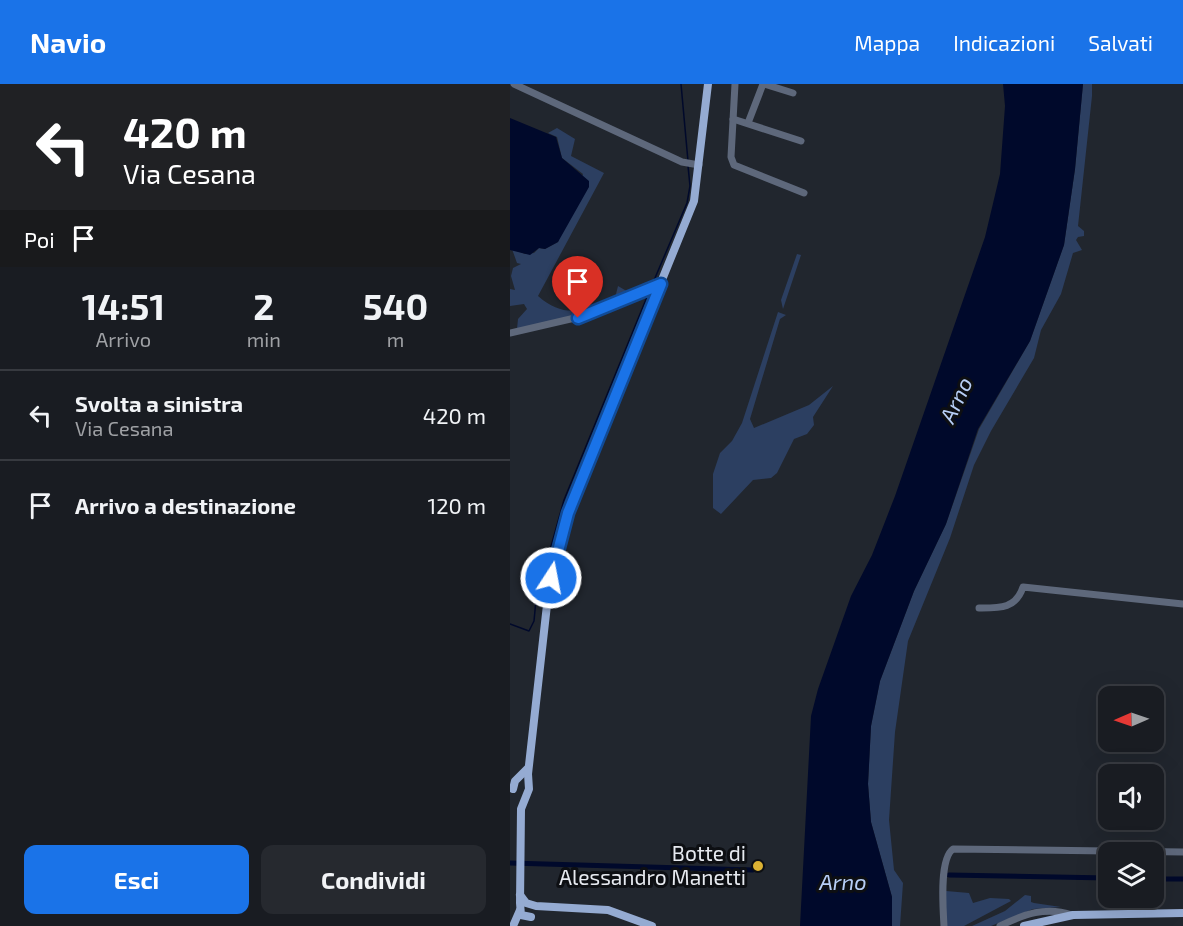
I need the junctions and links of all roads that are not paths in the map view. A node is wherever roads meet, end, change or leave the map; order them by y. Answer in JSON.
{"nodes":[{"id":1,"x":514,"y":84,"type":"edge"},
{"id":2,"x":708,"y":84,"type":"edge"},
{"id":3,"x":735,"y":84,"type":"edge"},
{"id":4,"x":763,"y":84,"type":"edge"},
{"id":5,"x":793,"y":93,"type":"dead end"},
{"id":6,"x":733,"y":119,"type":"junction"},
{"id":7,"x":748,"y":123,"type":"junction"},
{"id":8,"x":801,"y":141,"type":"dead end"},
{"id":9,"x":699,"y":165,"type":"junction"},
{"id":10,"x":804,"y":193,"type":"dead end"},
{"id":11,"x":654,"y":287,"type":"junction"},
{"id":12,"x":510,"y":333,"type":"edge"},
{"id":13,"x":1183,"y":604,"type":"edge"},
{"id":14,"x":978,"y":608,"type":"dead end"},
{"id":15,"x":516,"y":784,"type":"edge"},
{"id":16,"x":521,"y":809,"type":"junction"},
{"id":17,"x":1183,"y":852,"type":"edge"},
{"id":18,"x":524,"y":907,"type":"junction"},
{"id":19,"x":553,"y":908,"type":"junction"},
{"id":20,"x":1183,"y":913,"type":"edge"},
{"id":21,"x":1073,"y":915,"type":"junction"},
{"id":22,"x":532,"y":916,"type":"junction"},
{"id":23,"x":513,"y":926,"type":"edge"},
{"id":24,"x":521,"y":926,"type":"edge"},
{"id":25,"x":652,"y":926,"type":"edge"},
{"id":26,"x":944,"y":926,"type":"edge"},
{"id":27,"x":1000,"y":926,"type":"edge"},
{"id":28,"x":1024,"y":926,"type":"edge"}],
"edges":[{"from":1,"to":9,"type":"street"},
{"from":2,"to":9,"type":"main road"},
{"from":3,"to":6,"type":"street"},
{"from":4,"to":5,"type":"street"},
{"from":4,"to":7,"type":"street"},
{"from":6,"to":7,"type":"street"},
{"from":6,"to":10,"type":"street"},
{"from":7,"to":8,"type":"street"},
{"from":9,"to":11,"type":"main road"},
{"from":11,"to":12,"type":"street"},
{"from":11,"to":15,"type":"main road"},
{"from":13,"to":14,"type":"street"},
{"from":15,"to":16,"type":"main road"},
{"from":15,"to":16,"type":"main road"},
{"from":16,"to":18,"type":"main road"},
{"from":17,"to":26,"type":"street"},
{"from":18,"to":19,"type":"main road"},
{"from":18,"to":22,"type":"main road"},
{"from":18,"to":23,"type":"main road"},
{"from":19,"to":22,"type":"main road"},
{"from":19,"to":25,"type":"main road"},
{"from":20,"to":21,"type":"main road"},
{"from":21,"to":27,"type":"street"},
{"from":21,"to":28,"type":"main road"},
{"from":22,"to":24,"type":"main road"}]}
